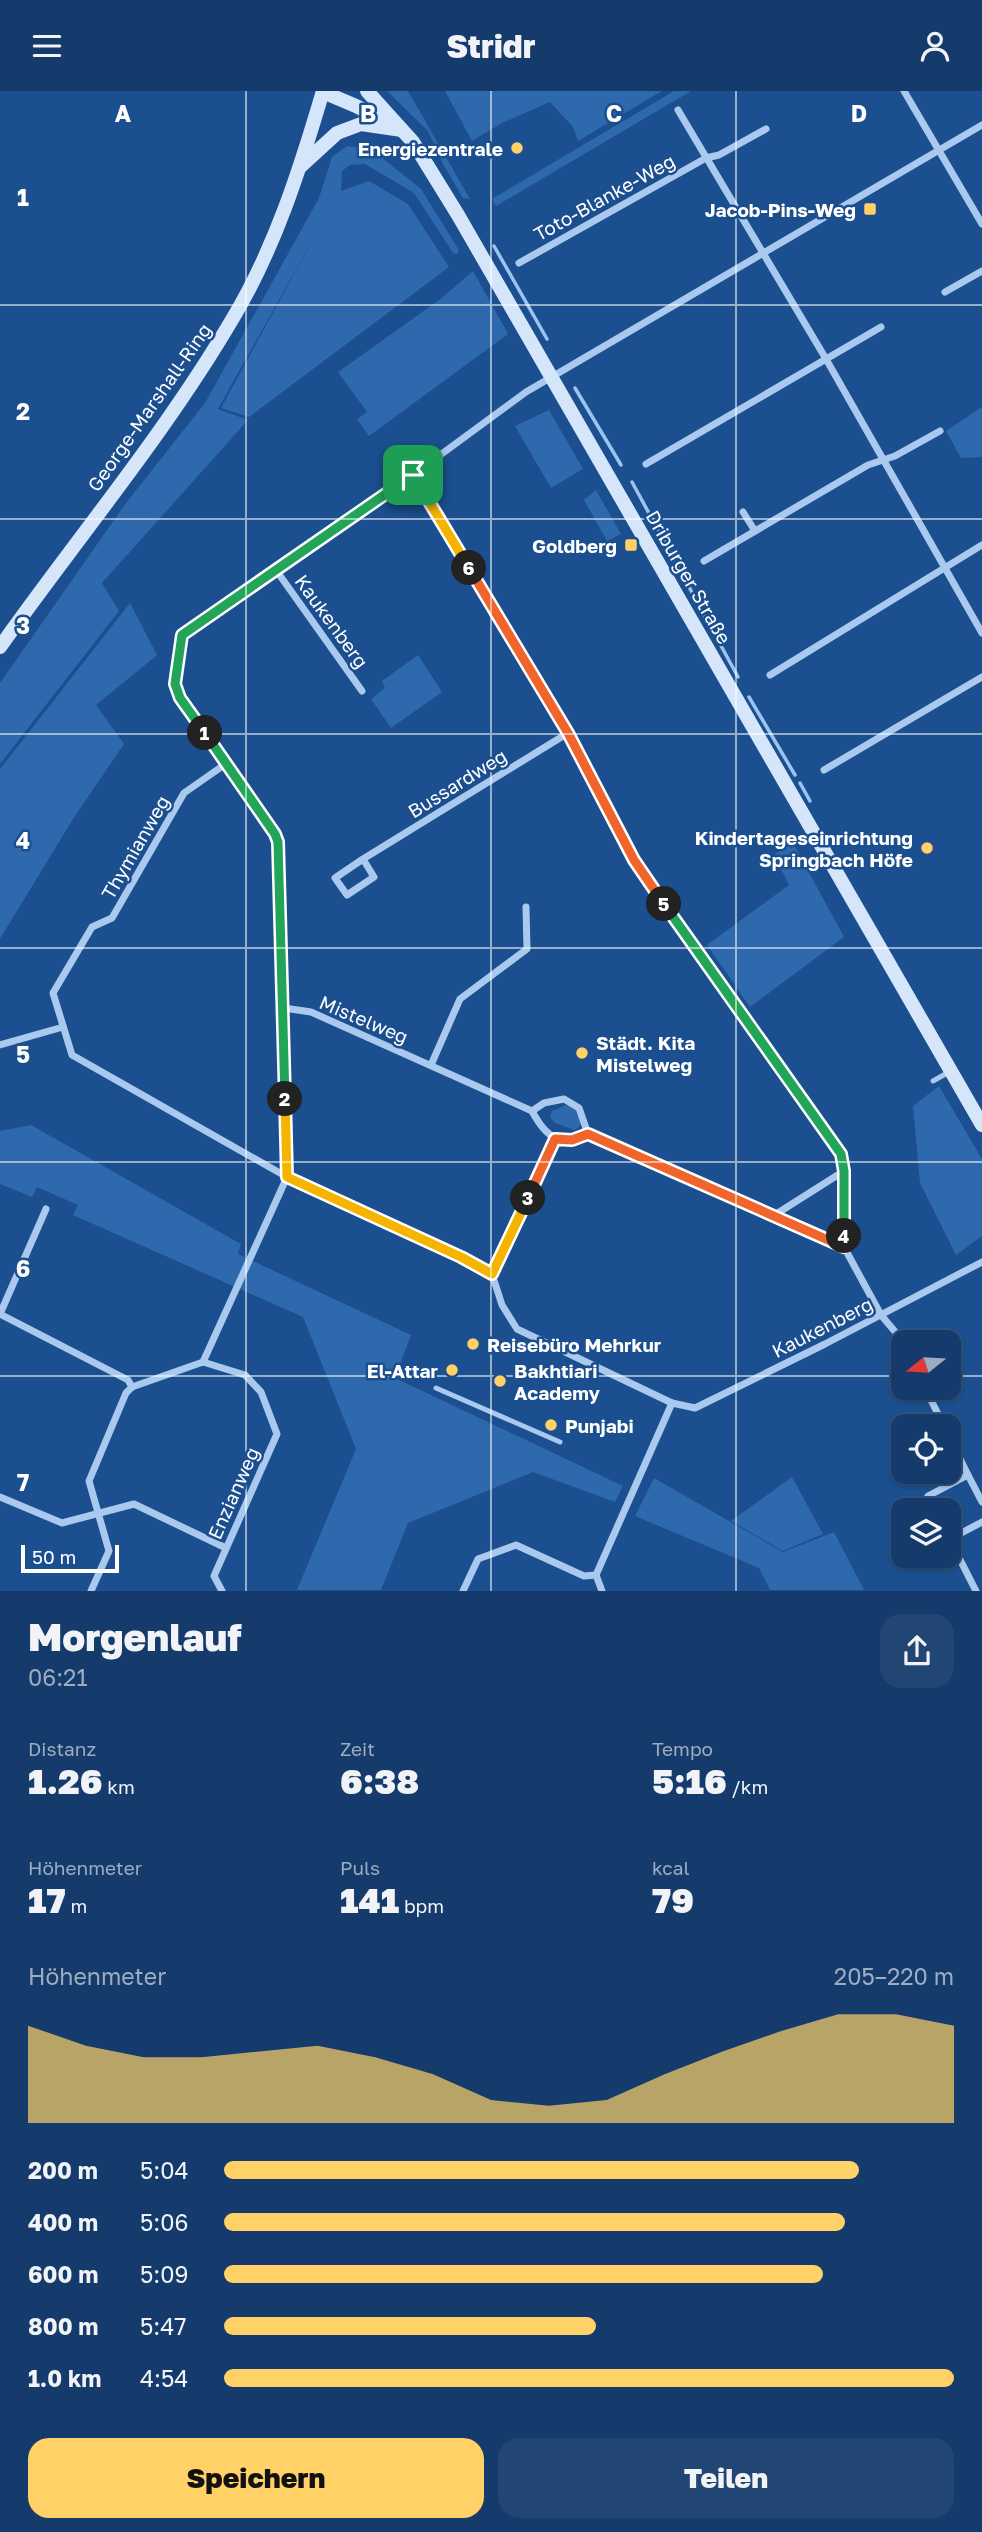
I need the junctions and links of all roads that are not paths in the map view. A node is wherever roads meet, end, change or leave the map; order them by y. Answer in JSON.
{"nodes":[{"id":1,"x":322,"y":91,"type":"edge"},
{"id":2,"x":368,"y":91,"type":"edge"},
{"id":3,"x":904,"y":91,"type":"edge"},
{"id":4,"x":678,"y":110,"type":"dead end"},
{"id":5,"x":982,"y":125,"type":"edge"},
{"id":6,"x":766,"y":129,"type":"dead end"},
{"id":7,"x":402,"y":130,"type":"junction"},
{"id":8,"x":939,"y":150,"type":"junction"},
{"id":9,"x":706,"y":158,"type":"junction"},
{"id":10,"x":300,"y":167,"type":"junction"},
{"id":11,"x":982,"y":224,"type":"edge"},
{"id":12,"x":762,"y":254,"type":"junction"},
{"id":13,"x":519,"y":263,"type":"dead end"},
{"id":14,"x":982,"y":271,"type":"edge"},
{"id":15,"x":944,"y":292,"type":"dead end"},
{"id":16,"x":881,"y":327,"type":"dead end"},
{"id":17,"x":826,"y":359,"type":"junction"},
{"id":18,"x":551,"y":377,"type":"junction"},
{"id":19,"x":940,"y":431,"type":"dead end"},
{"id":20,"x":883,"y":460,"type":"junction"},
{"id":21,"x":646,"y":464,"type":"dead end"},
{"id":22,"x":413,"y":475,"type":"junction"},
{"id":23,"x":743,"y":512,"type":"dead end"},
{"id":24,"x":755,"y":531,"type":"junction"},
{"id":25,"x":982,"y":545,"type":"edge"},
{"id":26,"x":704,"y":561,"type":"dead end"},
{"id":27,"x":945,"y":569,"type":"junction"},
{"id":28,"x":276,"y":570,"type":"junction"},
{"id":29,"x":982,"y":633,"type":"edge"},
{"id":30,"x":0,"y":647,"type":"edge"},
{"id":31,"x":770,"y":675,"type":"dead end"},
{"id":32,"x":982,"y":677,"type":"edge"},
{"id":33,"x":362,"y":691,"type":"dead end"},
{"id":34,"x":568,"y":733,"type":"junction"},
{"id":35,"x":227,"y":763,"type":"junction"},
{"id":36,"x":824,"y":770,"type":"dead end"},
{"id":37,"x":363,"y":859,"type":"junction"},
{"id":38,"x":526,"y":907,"type":"dead end"},
{"id":39,"x":284,"y":1008,"type":"junction"},
{"id":40,"x":63,"y":1027,"type":"junction"},
{"id":41,"x":0,"y":1045,"type":"edge"},
{"id":42,"x":431,"y":1065,"type":"junction"},
{"id":43,"x":951,"y":1070,"type":"junction"},
{"id":44,"x":933,"y":1081,"type":"dead end"},
{"id":45,"x":532,"y":1111,"type":"junction"},
{"id":46,"x":982,"y":1125,"type":"edge"},
{"id":47,"x":588,"y":1134,"type":"junction"},
{"id":48,"x":555,"y":1139,"type":"junction"},
{"id":49,"x":844,"y":1171,"type":"junction"},
{"id":50,"x":287,"y":1177,"type":"junction"},
{"id":51,"x":46,"y":1209,"type":"dead end"},
{"id":52,"x":774,"y":1216,"type":"junction"},
{"id":53,"x":844,"y":1247,"type":"junction"},
{"id":54,"x":982,"y":1262,"type":"edge"},
{"id":55,"x":492,"y":1274,"type":"junction"},
{"id":56,"x":881,"y":1315,"type":"junction"},
{"id":57,"x":894,"y":1330,"type":"edge"},
{"id":58,"x":203,"y":1362,"type":"junction"},
{"id":59,"x":132,"y":1387,"type":"junction"},
{"id":60,"x":436,"y":1388,"type":"dead end"},
{"id":61,"x":672,"y":1403,"type":"junction"},
{"id":62,"x":560,"y":1442,"type":"dead end"},
{"id":63,"x":961,"y":1461,"type":"edge"},
{"id":64,"x":968,"y":1475,"type":"junction"},
{"id":65,"x":0,"y":1497,"type":"edge"},
{"id":66,"x":929,"y":1498,"type":"edge"},
{"id":67,"x":982,"y":1502,"type":"edge"},
{"id":68,"x":98,"y":1513,"type":"junction"},
{"id":69,"x":982,"y":1522,"type":"edge"},
{"id":70,"x":961,"y":1532,"type":"edge"},
{"id":71,"x":226,"y":1548,"type":"junction"},
{"id":72,"x":961,"y":1561,"type":"edge"},
{"id":73,"x":596,"y":1575,"type":"junction"},
{"id":74,"x":91,"y":1591,"type":"edge"},
{"id":75,"x":222,"y":1591,"type":"edge"},
{"id":76,"x":463,"y":1591,"type":"edge"},
{"id":77,"x":602,"y":1591,"type":"edge"},
{"id":78,"x":976,"y":1591,"type":"edge"}],
"edges":[{"from":1,"to":7,"type":"main road","name":"Driburger Straße"},
{"from":1,"to":10,"type":"main road","name":"George-Marshall-Ring"},
{"from":2,"to":7,"type":"main road"},
{"from":3,"to":8,"type":"street"},
{"from":4,"to":9,"type":"street","name":"Toto-Blanke-Weg"},
{"from":5,"to":8,"type":"street"},
{"from":6,"to":9,"type":"street","name":"Toto-Blanke-Weg"},
{"from":7,"to":10,"type":"main road"},
{"from":7,"to":18,"type":"main road","name":"Driburger Straße"},
{"from":8,"to":11,"type":"street"},
{"from":8,"to":12,"type":"street","name":"Kaukenberg"},
{"from":9,"to":12,"type":"street","name":"Toto-Blanke-Weg"},
{"from":9,"to":13,"type":"street","name":"Toto-Blanke-Weg"},
{"from":10,"to":30,"type":"main road","name":"George-Marshall-Ring"},
{"from":12,"to":17,"type":"street","name":"Toto-Blanke-Weg"},
{"from":12,"to":18,"type":"street","name":"Kaukenberg"},
{"from":14,"to":15,"type":"street"},
{"from":16,"to":17,"type":"street"},
{"from":17,"to":20,"type":"street","name":"Toto-Blanke-Weg"},
{"from":17,"to":21,"type":"street"},
{"from":18,"to":22,"type":"street","name":"Kaukenberg"},
{"from":18,"to":43,"type":"main road","name":"Driburger Straße"},
{"from":19,"to":20,"type":"street"},
{"from":20,"to":24,"type":"street"},
{"from":20,"to":27,"type":"street","name":"Toto-Blanke-Weg"},
{"from":22,"to":28,"type":"street","name":"Kaukenberg"},
{"from":22,"to":34,"type":"street"},
{"from":23,"to":24,"type":"street"},
{"from":24,"to":26,"type":"street"},
{"from":25,"to":27,"type":"street"},
{"from":27,"to":29,"type":"street","name":"Toto-Blanke-Weg"},
{"from":27,"to":31,"type":"street"},
{"from":28,"to":33,"type":"street","name":"Kaukenberg"},
{"from":28,"to":35,"type":"street","name":"Kaukenberg"},
{"from":32,"to":36,"type":"street"},
{"from":34,"to":37,"type":"street","name":"Bussardweg"},
{"from":34,"to":49,"type":"street"},
{"from":35,"to":39,"type":"street","name":"Kaukenberg"},
{"from":35,"to":40,"type":"street","name":"Thymianweg"},
{"from":37,"to":37,"type":"street","name":"Bussardweg"},
{"from":38,"to":42,"type":"street"},
{"from":39,"to":42,"type":"street","name":"Mistelweg"},
{"from":39,"to":50,"type":"street","name":"Kaukenberg"},
{"from":40,"to":41,"type":"street"},
{"from":40,"to":50,"type":"street","name":"Thymianweg"},
{"from":42,"to":45,"type":"street","name":"Mistelweg"},
{"from":43,"to":44,"type":"lane"},
{"from":43,"to":46,"type":"main road","name":"Driburger Straße"},
{"from":45,"to":47,"type":"street"},
{"from":45,"to":48,"type":"street","name":"Mistelweg"},
{"from":47,"to":48,"type":"street"},
{"from":47,"to":52,"type":"street"},
{"from":48,"to":55,"type":"street"},
{"from":49,"to":52,"type":"street"},
{"from":49,"to":53,"type":"street"},
{"from":50,"to":55,"type":"street"},
{"from":50,"to":58,"type":"street"},
{"from":51,"to":59,"type":"street"},
{"from":52,"to":53,"type":"street"},
{"from":53,"to":56,"type":"street"},
{"from":54,"to":56,"type":"street","name":"Kaukenberg"},
{"from":55,"to":61,"type":"street","name":"Kaukenberg"},
{"from":56,"to":57,"type":"street"},
{"from":56,"to":61,"type":"street","name":"Kaukenberg"},
{"from":58,"to":59,"type":"street"},
{"from":58,"to":71,"type":"street","name":"Enzianweg"},
{"from":59,"to":68,"type":"street"},
{"from":60,"to":62,"type":"lane"},
{"from":61,"to":73,"type":"street"},
{"from":63,"to":64,"type":"street"},
{"from":64,"to":66,"type":"street"},
{"from":64,"to":67,"type":"street"},
{"from":65,"to":68,"type":"street"},
{"from":68,"to":71,"type":"street"},
{"from":68,"to":74,"type":"street"},
{"from":69,"to":70,"type":"street"},
{"from":71,"to":75,"type":"street","name":"Enzianweg"},
{"from":72,"to":78,"type":"street"},
{"from":73,"to":76,"type":"street"},
{"from":73,"to":77,"type":"street"}]}
